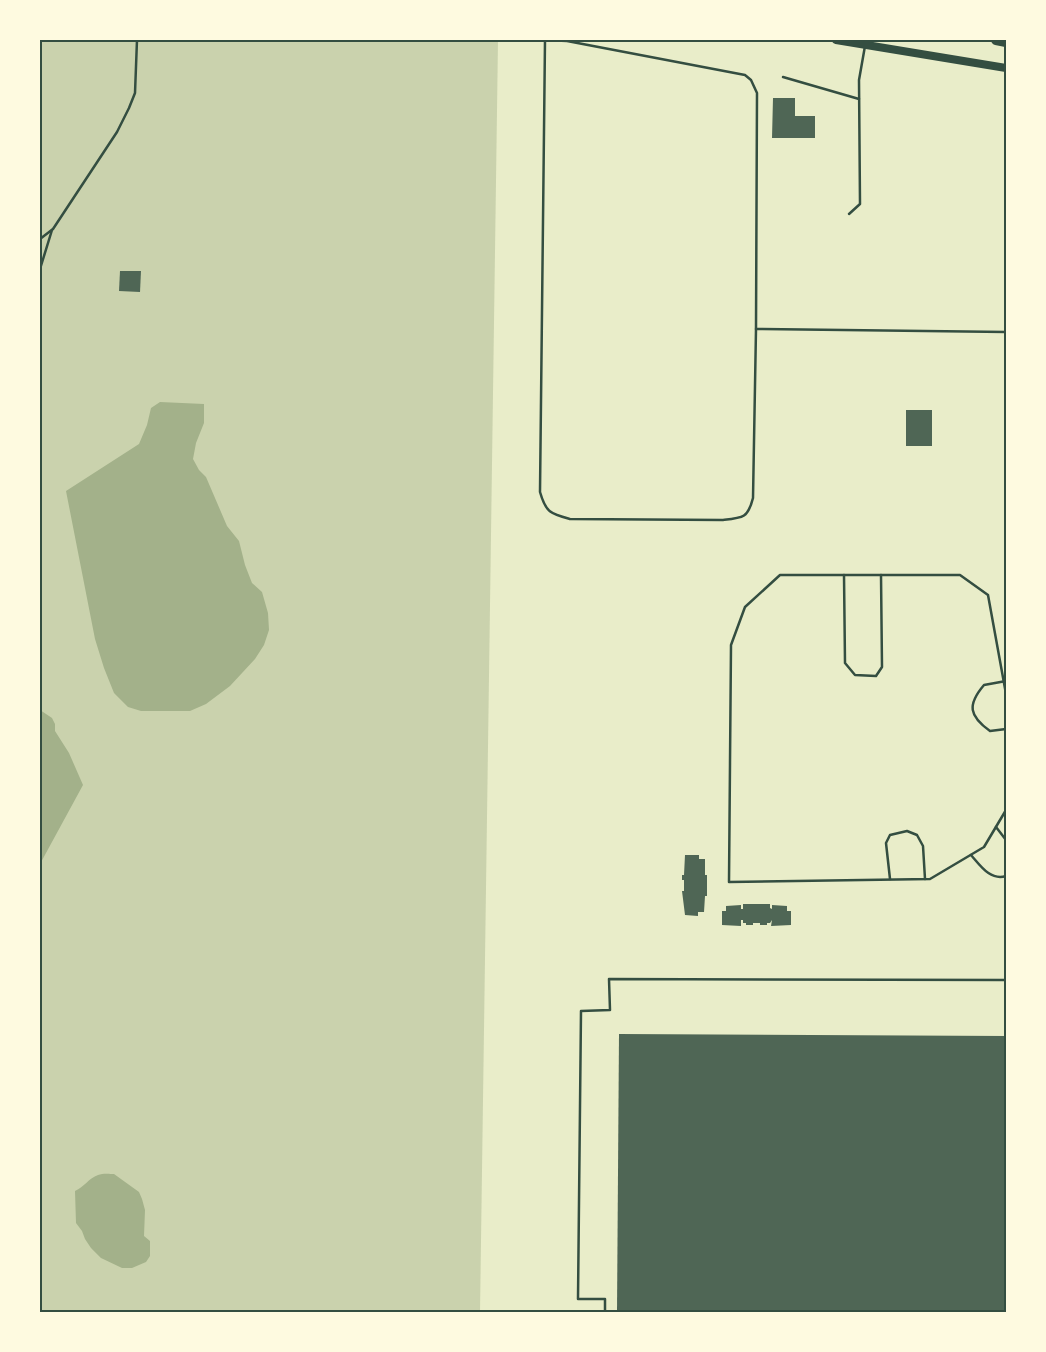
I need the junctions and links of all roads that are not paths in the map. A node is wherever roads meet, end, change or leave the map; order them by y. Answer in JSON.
{"nodes":[{"id":1,"x":137,"y":40,"type":"edge"},
{"id":2,"x":545,"y":40,"type":"edge"},
{"id":3,"x":836,"y":40,"type":"edge"},
{"id":4,"x":996,"y":40,"type":"edge"},
{"id":5,"x":1006,"y":42,"type":"edge"},
{"id":6,"x":866,"y":45,"type":"junction"},
{"id":7,"x":1006,"y":68,"type":"edge"},
{"id":8,"x":783,"y":76,"type":"dead end"},
{"id":9,"x":859,"y":99,"type":"junction"},
{"id":10,"x":849,"y":214,"type":"dead end"},
{"id":11,"x":53,"y":229,"type":"junction"},
{"id":12,"x":40,"y":239,"type":"edge"},
{"id":13,"x":41,"y":261,"type":"edge"},
{"id":14,"x":40,"y":269,"type":"edge"},
{"id":15,"x":756,"y":329,"type":"junction"},
{"id":16,"x":1006,"y":332,"type":"edge"},
{"id":17,"x":844,"y":575,"type":"junction"},
{"id":18,"x":881,"y":575,"type":"junction"},
{"id":19,"x":1005,"y":682,"type":"edge"},
{"id":20,"x":1006,"y":694,"type":"edge"},
{"id":21,"x":1006,"y":729,"type":"edge"},
{"id":22,"x":1006,"y":810,"type":"edge"},
{"id":23,"x":996,"y":827,"type":"junction"},
{"id":24,"x":1006,"y":840,"type":"edge"},
{"id":25,"x":971,"y":855,"type":"junction"},
{"id":26,"x":1006,"y":876,"type":"edge"},
{"id":27,"x":925,"y":878,"type":"junction"},
{"id":28,"x":890,"y":879,"type":"junction"},
{"id":29,"x":1006,"y":980,"type":"edge"},
{"id":30,"x":605,"y":1312,"type":"edge"}],
"edges":[{"from":1,"to":11,"type":"lane"},
{"from":2,"to":15,"type":"lane"},
{"from":2,"to":15,"type":"lane"},
{"from":3,"to":6,"type":"main road"},
{"from":4,"to":5,"type":"highway"},
{"from":6,"to":7,"type":"main road"},
{"from":6,"to":9,"type":"lane"},
{"from":8,"to":9,"type":"lane"},
{"from":9,"to":10,"type":"lane"},
{"from":11,"to":12,"type":"lane"},
{"from":11,"to":13,"type":"lane"},
{"from":13,"to":14,"type":"lane"},
{"from":15,"to":16,"type":"lane"},
{"from":17,"to":18,"type":"lane"},
{"from":17,"to":18,"type":"lane"},
{"from":17,"to":28,"type":"lane"},
{"from":18,"to":19,"type":"lane"},
{"from":19,"to":20,"type":"lane"},
{"from":19,"to":21,"type":"lane"},
{"from":22,"to":23,"type":"lane"},
{"from":23,"to":24,"type":"lane"},
{"from":23,"to":25,"type":"lane"},
{"from":25,"to":26,"type":"lane"},
{"from":25,"to":27,"type":"lane"},
{"from":27,"to":28,"type":"lane"},
{"from":27,"to":28,"type":"lane"},
{"from":29,"to":30,"type":"lane"}]}
